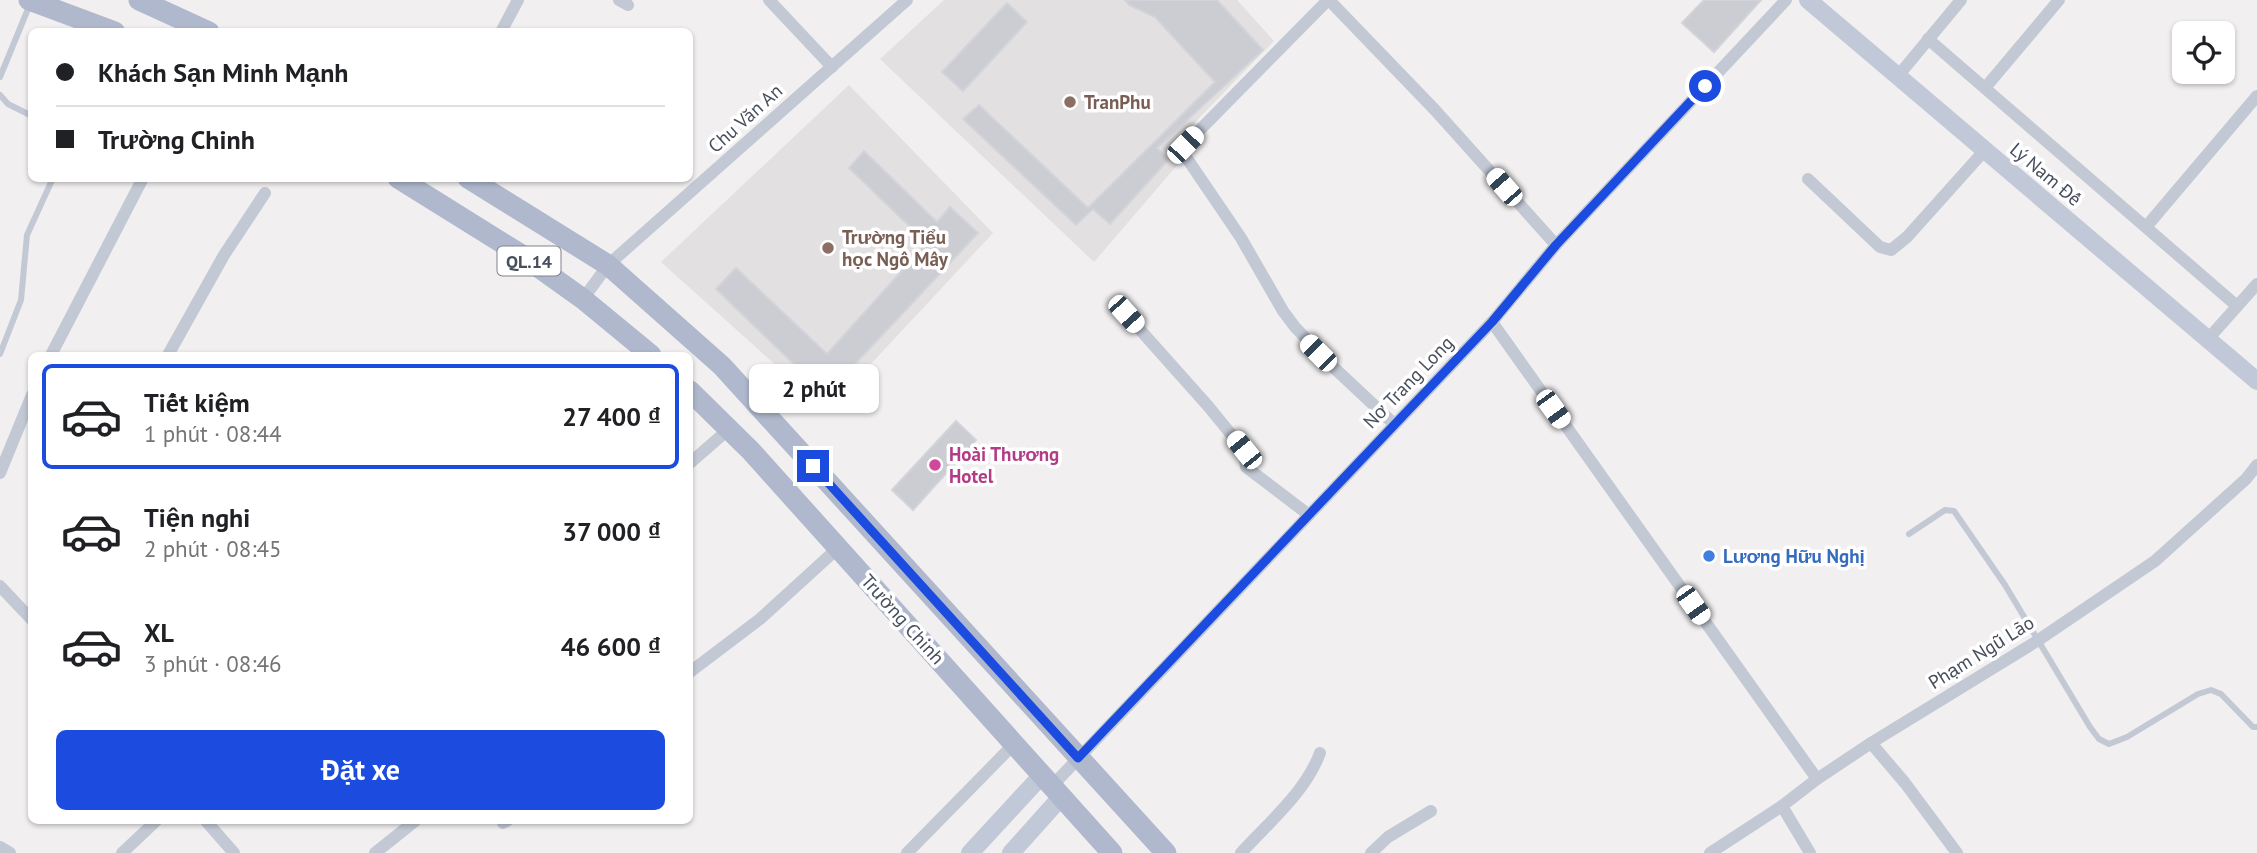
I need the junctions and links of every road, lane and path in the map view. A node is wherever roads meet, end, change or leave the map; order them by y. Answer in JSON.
{"nodes":[{"id":1,"x":30,"y":0,"type":"edge"},
{"id":2,"x":139,"y":0,"type":"edge"},
{"id":3,"x":518,"y":0,"type":"edge"},
{"id":4,"x":769,"y":0,"type":"edge"},
{"id":5,"x":907,"y":0,"type":"edge"},
{"id":6,"x":1328,"y":0,"type":"edge"},
{"id":7,"x":1786,"y":0,"type":"edge"},
{"id":8,"x":1961,"y":0,"type":"edge"},
{"id":9,"x":2059,"y":0,"type":"edge"},
{"id":10,"x":1812,"y":1,"type":"edge"},
{"id":11,"x":100,"y":28,"type":"edge"},
{"id":12,"x":200,"y":28,"type":"edge"},
{"id":13,"x":503,"y":28,"type":"edge"},
{"id":14,"x":1928,"y":39,"type":"junction"},
{"id":15,"x":832,"y":67,"type":"junction"},
{"id":16,"x":1898,"y":76,"type":"junction"},
{"id":17,"x":0,"y":77,"type":"edge"},
{"id":18,"x":1985,"y":88,"type":"junction"},
{"id":19,"x":0,"y":95,"type":"edge"},
{"id":20,"x":2257,"y":96,"type":"edge"},
{"id":21,"x":28,"y":114,"type":"edge"},
{"id":22,"x":1985,"y":150,"type":"junction"},
{"id":23,"x":1808,"y":179,"type":"dead end"},
{"id":24,"x":51,"y":182,"type":"edge"},
{"id":25,"x":140,"y":182,"type":"edge"},
{"id":26,"x":404,"y":182,"type":"edge"},
{"id":27,"x":474,"y":182,"type":"edge"},
{"id":28,"x":265,"y":193,"type":"dead end"},
{"id":29,"x":2146,"y":227,"type":"junction"},
{"id":30,"x":1556,"y":245,"type":"junction"},
{"id":31,"x":608,"y":265,"type":"junction"},
{"id":32,"x":2257,"y":284,"type":"edge"},
{"id":33,"x":583,"y":299,"type":"junction"},
{"id":34,"x":2237,"y":306,"type":"junction"},
{"id":35,"x":1126,"y":314,"type":"dead end"},
{"id":36,"x":1492,"y":322,"type":"junction"},
{"id":37,"x":2208,"y":339,"type":"junction"},
{"id":38,"x":53,"y":352,"type":"edge"},
{"id":39,"x":170,"y":352,"type":"edge"},
{"id":40,"x":647,"y":352,"type":"edge"},
{"id":41,"x":0,"y":354,"type":"edge"},
{"id":42,"x":2257,"y":381,"type":"edge"},
{"id":43,"x":693,"y":394,"type":"edge"},
{"id":44,"x":28,"y":404,"type":"edge"},
{"id":45,"x":1394,"y":424,"type":"junction"},
{"id":46,"x":729,"y":429,"type":"junction"},
{"id":47,"x":693,"y":460,"type":"edge"},
{"id":48,"x":2257,"y":465,"type":"edge"},
{"id":49,"x":1,"y":467,"type":"edge"},
{"id":50,"x":1309,"y":515,"type":"junction"},
{"id":51,"x":1909,"y":534,"type":"dead end"},
{"id":52,"x":838,"y":548,"type":"junction"},
{"id":53,"x":0,"y":586,"type":"edge"},
{"id":54,"x":28,"y":616,"type":"edge"},
{"id":55,"x":2037,"y":641,"type":"junction"},
{"id":56,"x":693,"y":670,"type":"edge"},
{"id":57,"x":2257,"y":727,"type":"edge"},
{"id":58,"x":1015,"y":743,"type":"junction"},
{"id":59,"x":1871,"y":743,"type":"junction"},
{"id":60,"x":1320,"y":753,"type":"dead end"},
{"id":61,"x":1078,"y":758,"type":"junction"},
{"id":62,"x":1817,"y":779,"type":"junction"},
{"id":63,"x":1053,"y":785,"type":"junction"},
{"id":64,"x":1782,"y":806,"type":"junction"},
{"id":65,"x":1431,"y":811,"type":"dead end"},
{"id":66,"x":153,"y":824,"type":"edge"},
{"id":67,"x":209,"y":824,"type":"edge"},
{"id":68,"x":411,"y":824,"type":"edge"},
{"id":69,"x":0,"y":847,"type":"edge"},
{"id":70,"x":10,"y":853,"type":"edge"},
{"id":71,"x":122,"y":853,"type":"edge"},
{"id":72,"x":234,"y":853,"type":"edge"},
{"id":73,"x":375,"y":853,"type":"edge"},
{"id":74,"x":907,"y":853,"type":"edge"},
{"id":75,"x":970,"y":853,"type":"edge"},
{"id":76,"x":1011,"y":853,"type":"edge"},
{"id":77,"x":1112,"y":853,"type":"edge"},
{"id":78,"x":1166,"y":853,"type":"edge"},
{"id":79,"x":1241,"y":853,"type":"edge"},
{"id":80,"x":1371,"y":853,"type":"edge"},
{"id":81,"x":1710,"y":853,"type":"edge"},
{"id":82,"x":1810,"y":853,"type":"edge"},
{"id":83,"x":1957,"y":853,"type":"edge"}],
"edges":[{"from":1,"to":11,"type":"main road"},
{"from":1,"to":17,"type":"lane"},
{"from":2,"to":12,"type":"main road"},
{"from":3,"to":13,"type":"street"},
{"from":4,"to":15,"type":"street"},
{"from":5,"to":15,"type":"street","name":"Chu Văn An"},
{"from":6,"to":30,"type":"street"},
{"from":6,"to":45,"type":"street"},
{"from":7,"to":30,"type":"street","name":"Nơ Trang Long"},
{"from":8,"to":14,"type":"street"},
{"from":9,"to":18,"type":"street"},
{"from":10,"to":16,"type":"street","name":"Lý Nam Đế"},
{"from":14,"to":16,"type":"street"},
{"from":14,"to":18,"type":"street"},
{"from":15,"to":31,"type":"street","name":"Chu Văn An"},
{"from":16,"to":22,"type":"street","name":"Lý Nam Đế"},
{"from":18,"to":29,"type":"street"},
{"from":19,"to":21,"type":"lane"},
{"from":20,"to":29,"type":"street"},
{"from":22,"to":23,"type":"street"},
{"from":22,"to":37,"type":"street","name":"Lý Nam Đế"},
{"from":24,"to":41,"type":"lane"},
{"from":25,"to":38,"type":"street"},
{"from":26,"to":33,"type":"main road","number":"QL.14"},
{"from":27,"to":31,"type":"main road","name":"Trường Chinh","number":"QL.14"},
{"from":28,"to":39,"type":"street"},
{"from":29,"to":34,"type":"street"},
{"from":30,"to":36,"type":"street","name":"Nơ Trang Long"},
{"from":31,"to":33,"type":"street","name":"Chu Văn An"},
{"from":31,"to":61,"type":"main road","name":"Trường Chinh","number":"QL.14"},
{"from":32,"to":34,"type":"street"},
{"from":33,"to":40,"type":"main road","number":"QL.14"},
{"from":34,"to":37,"type":"street"},
{"from":35,"to":50,"type":"street"},
{"from":36,"to":45,"type":"street","name":"Nơ Trang Long"},
{"from":36,"to":62,"type":"street"},
{"from":37,"to":42,"type":"street","name":"Lý Nam Đế"},
{"from":43,"to":46,"type":"main road","name":"Trường Chinh"},
{"from":44,"to":49,"type":"street"},
{"from":45,"to":50,"type":"street","name":"Nơ Trang Long"},
{"from":46,"to":47,"type":"street"},
{"from":46,"to":52,"type":"main road","name":"Trường Chinh"},
{"from":48,"to":55,"type":"street","name":"Phạm Ngũ Lão"},
{"from":50,"to":61,"type":"street","name":"Nơ Trang Long"},
{"from":51,"to":55,"type":"lane"},
{"from":52,"to":56,"type":"street"},
{"from":52,"to":58,"type":"main road","name":"Trường Chinh"},
{"from":53,"to":54,"type":"street"},
{"from":55,"to":57,"type":"lane"},
{"from":55,"to":59,"type":"street","name":"Phạm Ngũ Lão"},
{"from":58,"to":63,"type":"main road","name":"Trường Chinh"},
{"from":58,"to":74,"type":"street"},
{"from":59,"to":62,"type":"street","name":"Phạm Ngũ Lão"},
{"from":59,"to":83,"type":"street"},
{"from":60,"to":79,"type":"street"},
{"from":61,"to":63,"type":"street","name":"Nơ Trang Long"},
{"from":61,"to":78,"type":"main road","name":"Trường Chinh","number":"QL.14"},
{"from":62,"to":64,"type":"street","name":"Phạm Ngũ Lão"},
{"from":63,"to":75,"type":"street"},
{"from":63,"to":76,"type":"street"},
{"from":63,"to":77,"type":"main road","name":"Trường Chinh"},
{"from":64,"to":81,"type":"street","name":"Phạm Ngũ Lão"},
{"from":64,"to":82,"type":"street"},
{"from":65,"to":80,"type":"street"},
{"from":66,"to":71,"type":"street"},
{"from":67,"to":72,"type":"street"},
{"from":68,"to":73,"type":"street"},
{"from":69,"to":70,"type":"street"}]}
